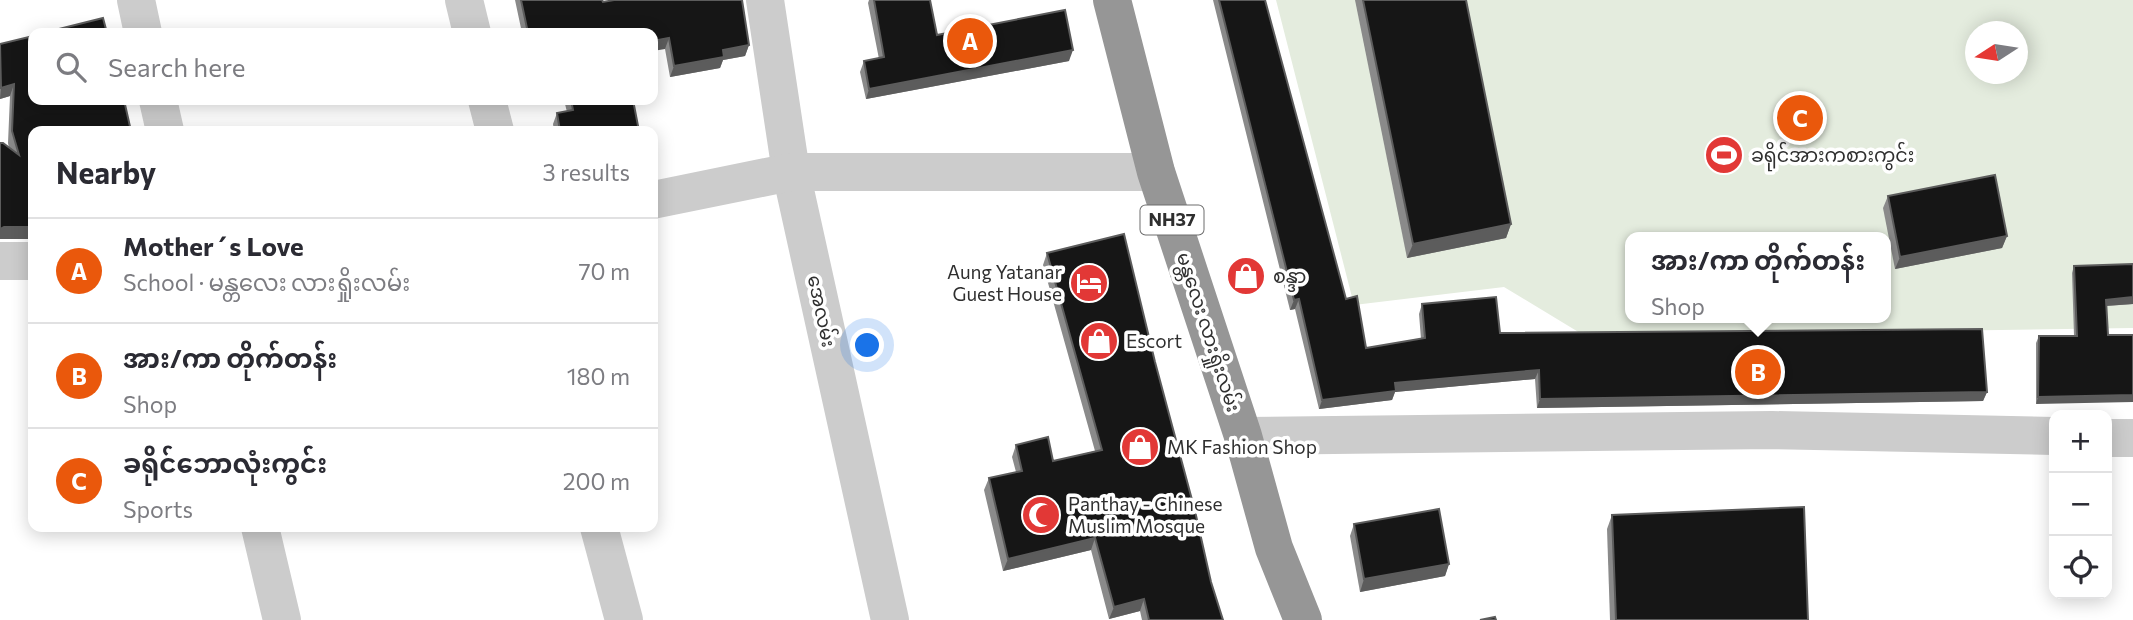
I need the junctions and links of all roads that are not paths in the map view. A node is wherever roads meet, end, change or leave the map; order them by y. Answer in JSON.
{"nodes":[{"id":1,"x":136,"y":0,"type":"edge"},
{"id":2,"x":464,"y":0,"type":"edge"},
{"id":3,"x":765,"y":0,"type":"edge"},
{"id":4,"x":1112,"y":0,"type":"edge"},
{"id":5,"x":142,"y":28,"type":"edge"},
{"id":6,"x":471,"y":28,"type":"edge"},
{"id":7,"x":159,"y":105,"type":"edge"},
{"id":8,"x":488,"y":105,"type":"edge"},
{"id":9,"x":164,"y":126,"type":"edge"},
{"id":10,"x":494,"y":126,"type":"edge"},
{"id":11,"x":791,"y":172,"type":"junction"},
{"id":12,"x":1156,"y":172,"type":"junction"},
{"id":13,"x":658,"y":199,"type":"edge"},
{"id":14,"x":0,"y":261,"type":"edge"},
{"id":15,"x":28,"y":261,"type":"edge"},
{"id":16,"x":1244,"y":436,"type":"junction"},
{"id":17,"x":2049,"y":436,"type":"edge"},
{"id":18,"x":2112,"y":438,"type":"edge"},
{"id":19,"x":2133,"y":438,"type":"edge"},
{"id":20,"x":261,"y":532,"type":"edge"},
{"id":21,"x":600,"y":532,"type":"edge"},
{"id":22,"x":282,"y":620,"type":"edge"},
{"id":23,"x":624,"y":620,"type":"edge"},
{"id":24,"x":890,"y":620,"type":"edge"},
{"id":25,"x":1303,"y":620,"type":"edge"}],
"edges":[{"from":1,"to":5,"type":"street"},
{"from":2,"to":6,"type":"street"},
{"from":3,"to":11,"type":"street","name":"အေလမ်း"},
{"from":4,"to":12,"type":"highway","name":"မန္တလေး လားရှိုးလမ်း","number":"NH37"},
{"from":7,"to":9,"type":"street"},
{"from":8,"to":10,"type":"street"},
{"from":11,"to":12,"type":"street"},
{"from":11,"to":13,"type":"street"},
{"from":11,"to":24,"type":"street","name":"အေလမ်း"},
{"from":12,"to":16,"type":"highway","name":"မန္တလေး လားရှိုးလမ်း","number":"NH37"},
{"from":14,"to":15,"type":"street"},
{"from":16,"to":17,"type":"street"},
{"from":16,"to":25,"type":"highway","name":"မန္တလေး လားရှိုးလမ်း","number":"NH37"},
{"from":18,"to":19,"type":"street"},
{"from":20,"to":22,"type":"street"},
{"from":21,"to":23,"type":"street"}]}
